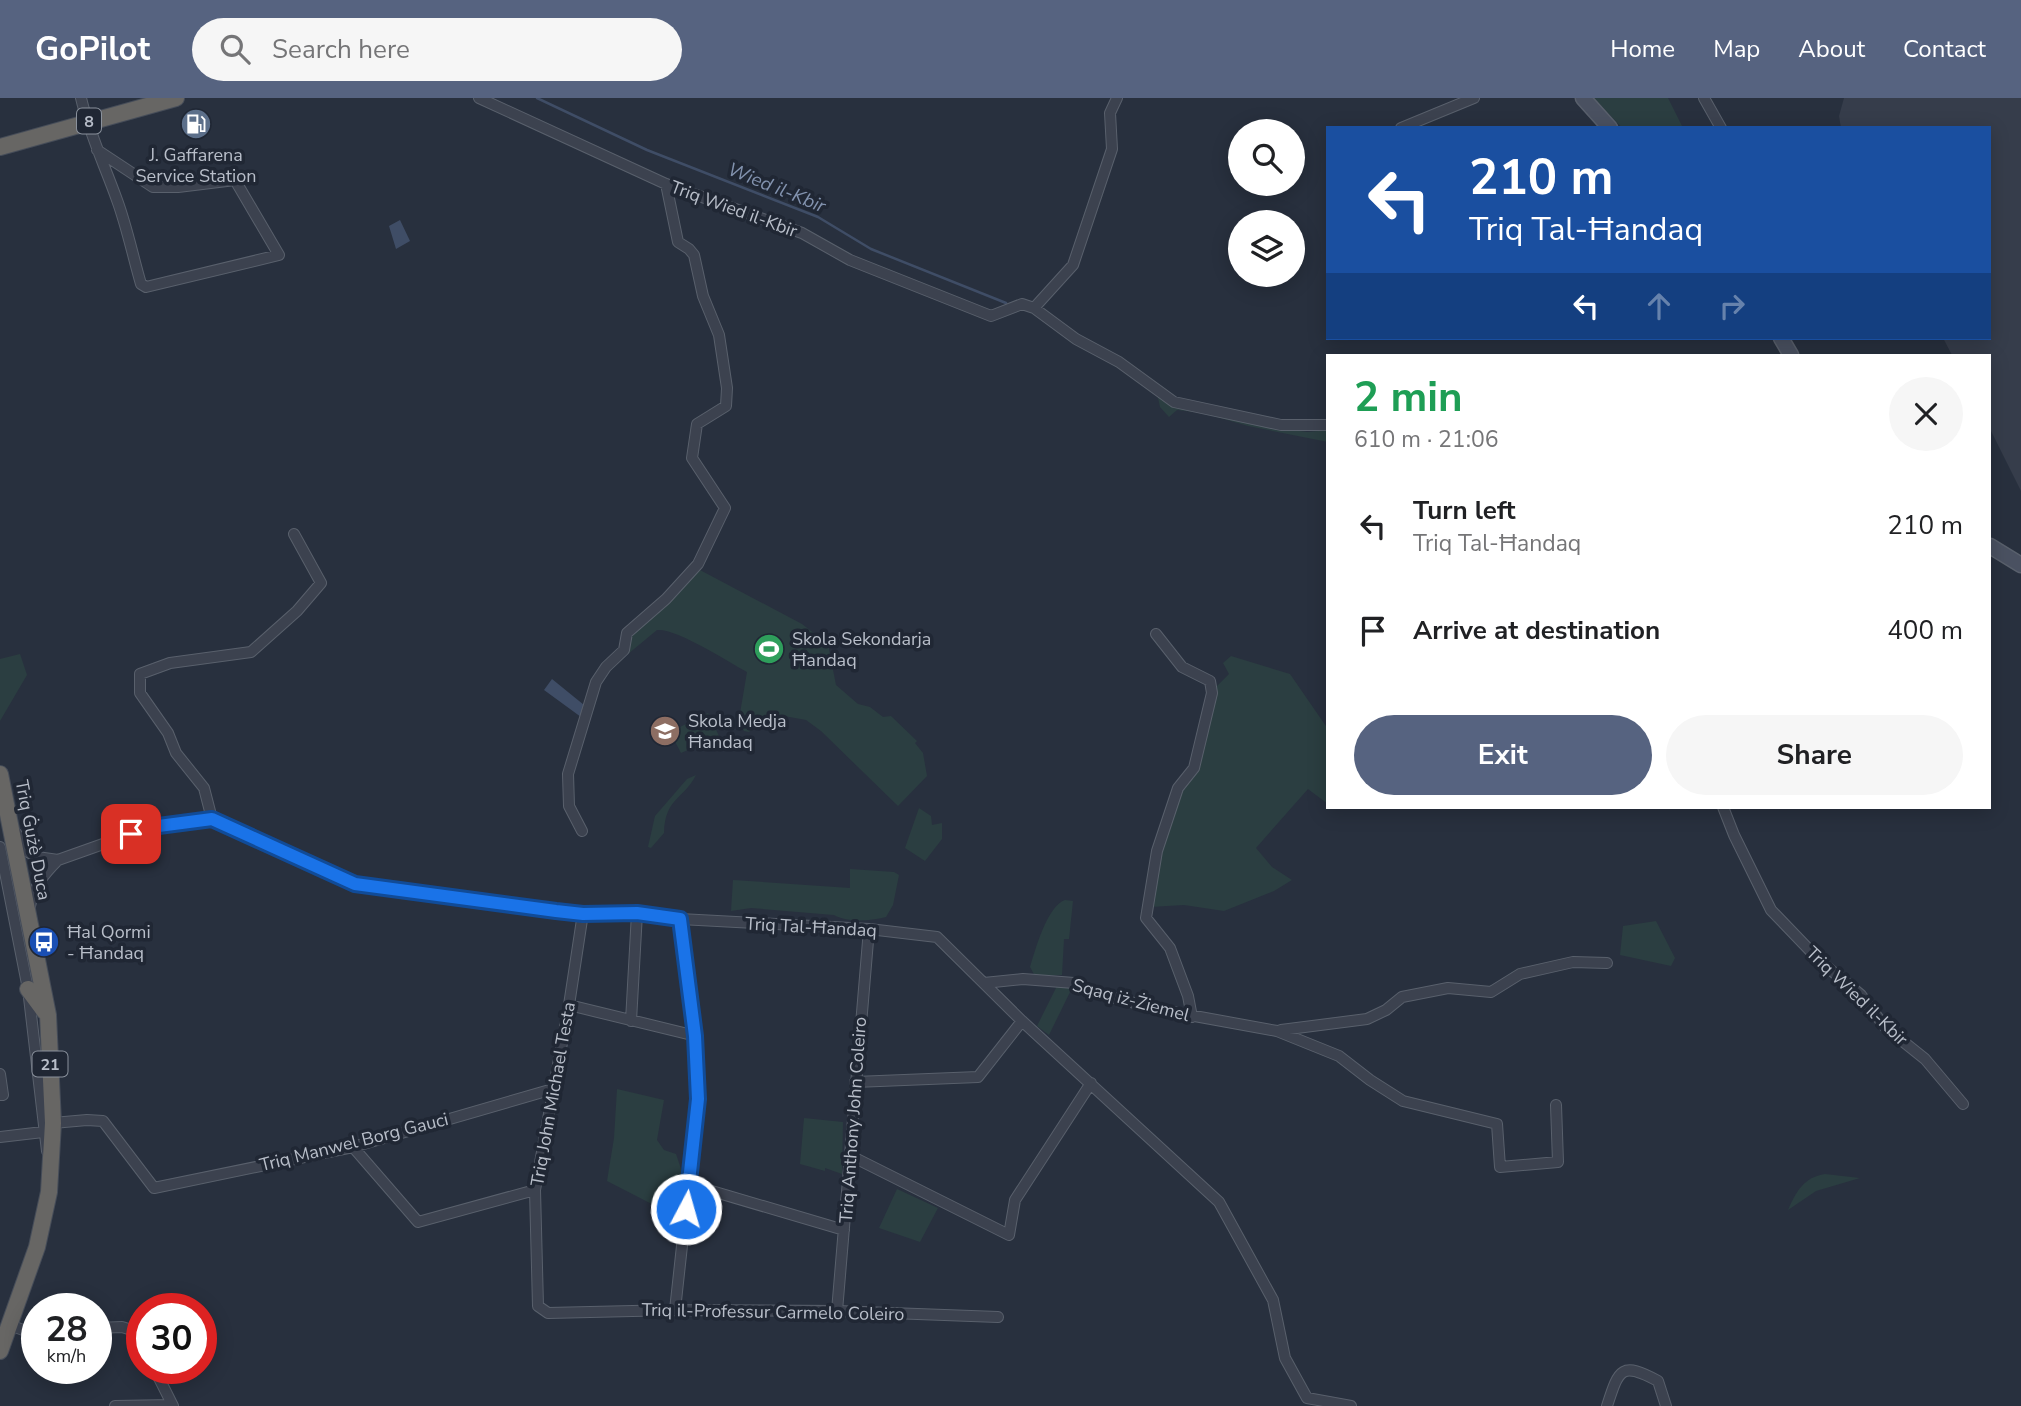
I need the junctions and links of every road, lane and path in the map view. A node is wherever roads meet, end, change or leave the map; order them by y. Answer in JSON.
{"nodes":[{"id":1,"x":81,"y":98,"type":"edge"},
{"id":2,"x":176,"y":98,"type":"edge"},
{"id":3,"x":479,"y":98,"type":"edge"},
{"id":4,"x":1117,"y":98,"type":"edge"},
{"id":5,"x":1474,"y":98,"type":"edge"},
{"id":6,"x":1583,"y":98,"type":"edge"},
{"id":7,"x":1704,"y":98,"type":"edge"},
{"id":8,"x":87,"y":121,"type":"junction"},
{"id":9,"x":1406,"y":126,"type":"edge"},
{"id":10,"x":1608,"y":126,"type":"edge"},
{"id":11,"x":1720,"y":126,"type":"edge"},
{"id":12,"x":1,"y":147,"type":"edge"},
{"id":13,"x":97,"y":150,"type":"junction"},
{"id":14,"x":666,"y":184,"type":"junction"},
{"id":15,"x":1034,"y":308,"type":"junction"},
{"id":16,"x":1326,"y":425,"type":"edge"},
{"id":17,"x":294,"y":534,"type":"dead end"},
{"id":18,"x":1991,"y":547,"type":"edge"},
{"id":19,"x":2021,"y":565,"type":"edge"},
{"id":20,"x":1156,"y":634,"type":"dead end"},
{"id":21,"x":0,"y":774,"type":"edge"},
{"id":22,"x":1724,"y":809,"type":"edge"},
{"id":23,"x":212,"y":819,"type":"junction"},
{"id":24,"x":9,"y":820,"type":"junction"},
{"id":25,"x":583,"y":831,"type":"dead end"},
{"id":26,"x":0,"y":847,"type":"edge"},
{"id":27,"x":58,"y":859,"type":"junction"},
{"id":28,"x":3,"y":877,"type":"edge"},
{"id":29,"x":28,"y":913,"type":"junction"},
{"id":30,"x":637,"y":913,"type":"junction"},
{"id":31,"x":583,"y":914,"type":"junction"},
{"id":32,"x":680,"y":919,"type":"junction"},
{"id":33,"x":869,"y":929,"type":"junction"},
{"id":34,"x":1607,"y":963,"type":"dead end"},
{"id":35,"x":984,"y":983,"type":"junction"},
{"id":36,"x":28,"y":989,"type":"junction"},
{"id":37,"x":569,"y":1006,"type":"junction"},
{"id":38,"x":47,"y":1015,"type":"junction"},
{"id":39,"x":1192,"y":1017,"type":"junction"},
{"id":40,"x":631,"y":1021,"type":"junction"},
{"id":41,"x":1022,"y":1021,"type":"junction"},
{"id":42,"x":1277,"y":1031,"type":"junction"},
{"id":43,"x":695,"y":1036,"type":"junction"},
{"id":44,"x":0,"y":1074,"type":"edge"},
{"id":45,"x":855,"y":1082,"type":"junction"},
{"id":46,"x":1091,"y":1083,"type":"junction"},
{"id":47,"x":553,"y":1089,"type":"junction"},
{"id":48,"x":0,"y":1095,"type":"edge"},
{"id":49,"x":1963,"y":1104,"type":"dead end"},
{"id":50,"x":1556,"y":1105,"type":"dead end"},
{"id":51,"x":48,"y":1128,"type":"junction"},
{"id":52,"x":0,"y":1137,"type":"edge"},
{"id":53,"x":353,"y":1147,"type":"junction"},
{"id":54,"x":851,"y":1156,"type":"junction"},
{"id":55,"x":688,"y":1184,"type":"junction"},
{"id":56,"x":534,"y":1190,"type":"junction"},
{"id":57,"x":844,"y":1230,"type":"junction"},
{"id":58,"x":675,"y":1310,"type":"junction"},
{"id":59,"x":837,"y":1311,"type":"junction"},
{"id":60,"x":548,"y":1313,"type":"joint"},
{"id":61,"x":998,"y":1317,"type":"dead end"},
{"id":62,"x":10,"y":1330,"type":"edge"},
{"id":63,"x":0,"y":1351,"type":"edge"},
{"id":64,"x":162,"y":1384,"type":"edge"},
{"id":65,"x":173,"y":1405,"type":"edge"},
{"id":66,"x":115,"y":1406,"type":"edge"},
{"id":67,"x":1351,"y":1406,"type":"edge"},
{"id":68,"x":1606,"y":1406,"type":"edge"},
{"id":69,"x":1665,"y":1406,"type":"edge"}],
"edges":[{"from":1,"to":8,"type":"street"},
{"from":2,"to":8,"type":"highway","number":"8"},
{"from":3,"to":14,"type":"street","name":"Triq Wied il-Kbir"},
{"from":4,"to":15,"type":"street"},
{"from":5,"to":9,"type":"street"},
{"from":6,"to":10,"type":"main road"},
{"from":7,"to":11,"type":"street"},
{"from":8,"to":12,"type":"highway","number":"8"},
{"from":8,"to":13,"type":"street"},
{"from":13,"to":13,"type":"street"},
{"from":14,"to":15,"type":"street","name":"Triq Wied il-Kbir"},
{"from":14,"to":25,"type":"street"},
{"from":15,"to":16,"type":"street"},
{"from":17,"to":23,"type":"street"},
{"from":18,"to":19,"type":"main road"},
{"from":20,"to":39,"type":"street"},
{"from":21,"to":24,"type":"highway","name":"Triq Ġużè Duca","number":"21"},
{"from":22,"to":49,"type":"street","name":"Triq Wied il-Kbir"},
{"from":23,"to":27,"type":"street"},
{"from":23,"to":31,"type":"street","name":"Triq Tal-Ħandaq"},
{"from":24,"to":27,"type":"street"},
{"from":24,"to":29,"type":"highway","name":"Triq Ġużè Duca","number":"21"},
{"from":26,"to":28,"type":"street","name":"Triq Ġużè Duca"},
{"from":27,"to":29,"type":"street"},
{"from":28,"to":36,"type":"street","name":"Triq Ġużè Duca"},
{"from":29,"to":38,"type":"highway","name":"Triq Ġużè Duca","number":"21"},
{"from":30,"to":31,"type":"street","name":"Triq Tal-Ħandaq"},
{"from":30,"to":32,"type":"street","name":"Triq Tal-Ħandaq"},
{"from":30,"to":40,"type":"street"},
{"from":31,"to":37,"type":"street","name":"Triq John Michael Testa"},
{"from":32,"to":33,"type":"street","name":"Triq Tal-Ħandaq"},
{"from":32,"to":43,"type":"street"},
{"from":33,"to":35,"type":"street","name":"Triq Tal-Ħandaq"},
{"from":33,"to":45,"type":"street","name":"Triq Anthony John Coleiro"},
{"from":34,"to":42,"type":"street"},
{"from":35,"to":39,"type":"street","name":"Sqaq iż-Żiemel"},
{"from":35,"to":41,"type":"street","name":"Triq Tal-Ħandaq"},
{"from":36,"to":38,"type":"highway"},
{"from":36,"to":51,"type":"street","name":"Triq Ġużè Duca"},
{"from":37,"to":40,"type":"street"},
{"from":37,"to":47,"type":"street","name":"Triq John Michael Testa"},
{"from":38,"to":51,"type":"highway","name":"Triq Ġużè Duca","number":"21"},
{"from":39,"to":42,"type":"street","name":"Sqaq iż-Żiemel"},
{"from":40,"to":43,"type":"street"},
{"from":41,"to":45,"type":"street"},
{"from":41,"to":46,"type":"street","name":"Triq Tal-Ħandaq"},
{"from":42,"to":50,"type":"street"},
{"from":43,"to":55,"type":"street"},
{"from":44,"to":48,"type":"street"},
{"from":45,"to":54,"type":"street","name":"Triq Anthony John Coleiro"},
{"from":46,"to":54,"type":"street"},
{"from":46,"to":67,"type":"street","name":"Triq Tal-Ħandaq"},
{"from":47,"to":53,"type":"street","name":"Triq Manwel Borg Gauci"},
{"from":47,"to":56,"type":"street","name":"Triq John Michael Testa"},
{"from":51,"to":52,"type":"street"},
{"from":51,"to":53,"type":"street","name":"Triq Manwel Borg Gauci"},
{"from":51,"to":62,"type":"highway","name":"Triq Ġużè Duca","number":"21"},
{"from":53,"to":56,"type":"street"},
{"from":54,"to":57,"type":"street","name":"Triq Anthony John Coleiro"},
{"from":55,"to":57,"type":"street"},
{"from":55,"to":58,"type":"street"},
{"from":56,"to":60,"type":"street","name":"Triq John Michael Testa"},
{"from":57,"to":59,"type":"street","name":"Triq Anthony John Coleiro"},
{"from":58,"to":59,"type":"street","name":"Triq il-Professur Carmelo Coleiro"},
{"from":58,"to":60,"type":"street","name":"Triq il-Professur Carmelo Coleiro"},
{"from":59,"to":61,"type":"street","name":"Triq il-Professur Carmelo Coleiro"},
{"from":62,"to":63,"type":"highway","name":"Triq Ġużè Duca","number":"21"},
{"from":64,"to":65,"type":"street"},
{"from":65,"to":66,"type":"street"},
{"from":68,"to":69,"type":"street"}]}
